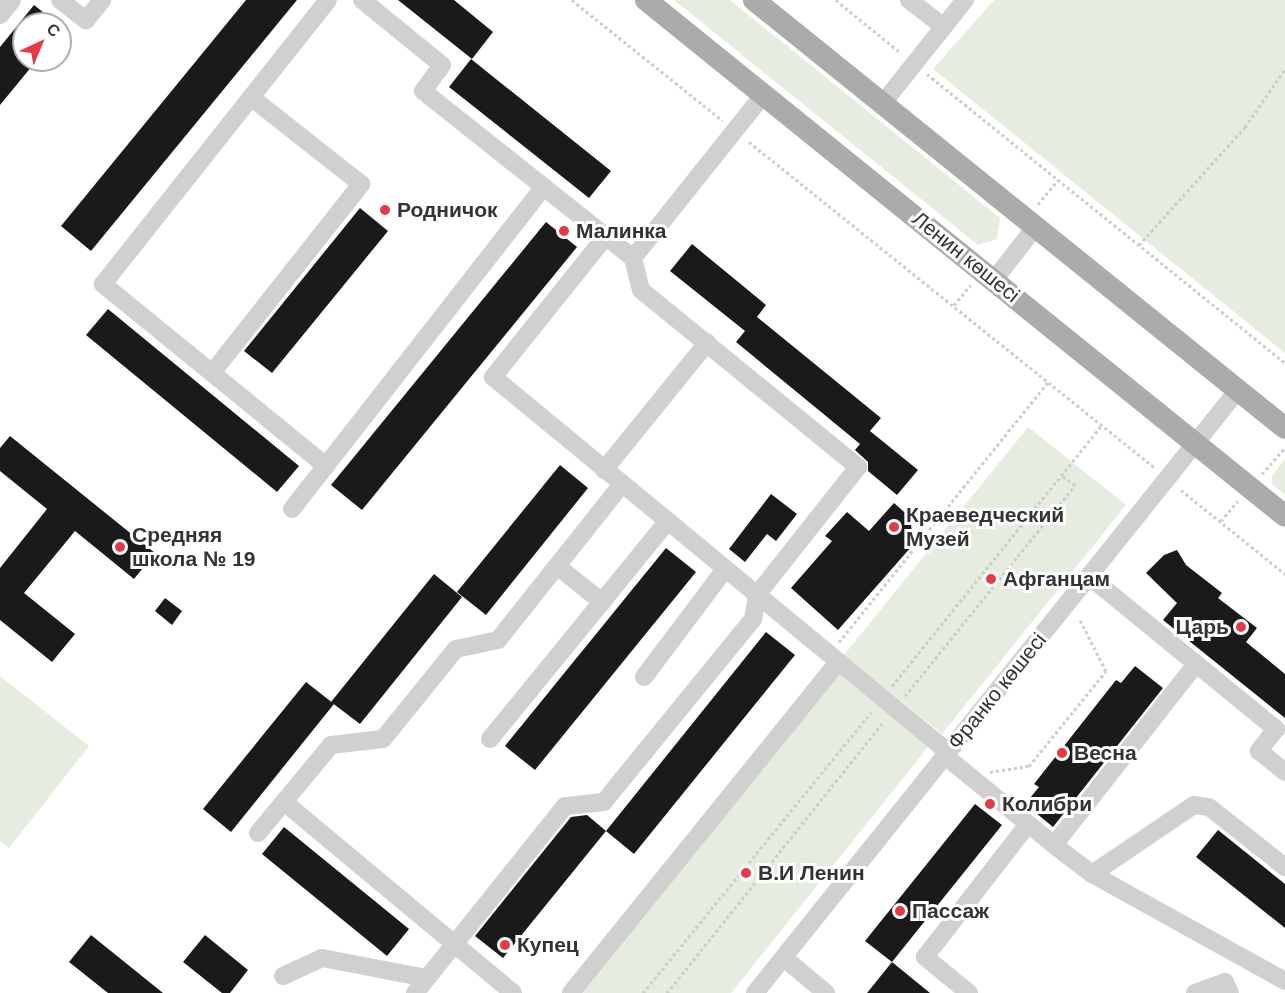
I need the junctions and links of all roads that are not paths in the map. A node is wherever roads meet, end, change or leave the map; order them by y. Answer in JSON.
{"nodes":[{"id":1,"x":12,"y":0,"type":"edge"},
{"id":2,"x":60,"y":0,"type":"edge"},
{"id":3,"x":102,"y":0,"type":"edge"},
{"id":4,"x":328,"y":0,"type":"edge"},
{"id":5,"x":362,"y":0,"type":"edge"},
{"id":6,"x":646,"y":0,"type":"edge"},
{"id":7,"x":754,"y":0,"type":"edge"},
{"id":8,"x":909,"y":0,"type":"edge"},
{"id":9,"x":965,"y":0,"type":"edge"},
{"id":10,"x":0,"y":15,"type":"edge"},
{"id":11,"x":944,"y":27,"type":"junction"},
{"id":12,"x":764,"y":94,"type":"junction"},
{"id":13,"x":251,"y":97,"type":"junction"},
{"id":14,"x":884,"y":103,"type":"junction"},
{"id":15,"x":544,"y":187,"type":"junction"},
{"id":16,"x":1036,"y":226,"type":"junction"},
{"id":17,"x":606,"y":236,"type":"junction"},
{"id":18,"x":633,"y":258,"type":"junction"},
{"id":19,"x":994,"y":279,"type":"junction"},
{"id":20,"x":707,"y":344,"type":"junction"},
{"id":21,"x":212,"y":373,"type":"junction"},
{"id":22,"x":1238,"y":390,"type":"junction"},
{"id":23,"x":1285,"y":428,"type":"edge"},
{"id":24,"x":1195,"y":444,"type":"junction"},
{"id":25,"x":326,"y":466,"type":"junction"},
{"id":26,"x":604,"y":470,"type":"junction"},
{"id":27,"x":622,"y":484,"type":"junction"},
{"id":28,"x":292,"y":508,"type":"dead end"},
{"id":29,"x":1285,"y":516,"type":"edge"},
{"id":30,"x":667,"y":522,"type":"junction"},
{"id":31,"x":557,"y":566,"type":"junction"},
{"id":32,"x":725,"y":569,"type":"junction"},
{"id":33,"x":1089,"y":576,"type":"junction"},
{"id":34,"x":758,"y":595,"type":"junction"},
{"id":35,"x":602,"y":602,"type":"junction"},
{"id":36,"x":833,"y":659,"type":"junction"},
{"id":37,"x":1196,"y":664,"type":"junction"},
{"id":38,"x":644,"y":677,"type":"dead end"},
{"id":39,"x":490,"y":739,"type":"dead end"},
{"id":40,"x":946,"y":754,"type":"junction"},
{"id":41,"x":1285,"y":772,"type":"edge"},
{"id":42,"x":284,"y":802,"type":"junction"},
{"id":43,"x":1028,"y":824,"type":"junction"},
{"id":44,"x":258,"y":833,"type":"dead end"},
{"id":45,"x":1054,"y":845,"type":"junction"},
{"id":46,"x":1285,"y":867,"type":"edge"},
{"id":47,"x":1092,"y":874,"type":"junction"},
{"id":48,"x":453,"y":945,"type":"junction"},
{"id":49,"x":784,"y":958,"type":"junction"},
{"id":50,"x":283,"y":976,"type":"dead end"},
{"id":51,"x":427,"y":978,"type":"junction"},
{"id":52,"x":1285,"y":981,"type":"edge"},
{"id":53,"x":415,"y":993,"type":"edge"},
{"id":54,"x":513,"y":993,"type":"edge"},
{"id":55,"x":571,"y":993,"type":"edge"},
{"id":56,"x":755,"y":993,"type":"edge"},
{"id":57,"x":826,"y":993,"type":"edge"},
{"id":58,"x":969,"y":993,"type":"edge"},
{"id":59,"x":1195,"y":993,"type":"edge"},
{"id":60,"x":1230,"y":993,"type":"edge"}],
"edges":[{"from":1,"to":10,"type":"street"},
{"from":2,"to":3,"type":"street"},
{"from":4,"to":13,"type":"street"},
{"from":5,"to":15,"type":"street"},
{"from":6,"to":12,"type":"main road","name":"Ленин көшесі"},
{"from":7,"to":14,"type":"main road"},
{"from":8,"to":11,"type":"street"},
{"from":9,"to":11,"type":"street"},
{"from":11,"to":14,"type":"street"},
{"from":12,"to":18,"type":"street"},
{"from":12,"to":19,"type":"main road","name":"Ленин көшесі"},
{"from":13,"to":21,"type":"street"},
{"from":13,"to":21,"type":"street"},
{"from":14,"to":16,"type":"main road"},
{"from":15,"to":17,"type":"street"},
{"from":15,"to":25,"type":"street"},
{"from":16,"to":19,"type":"street"},
{"from":16,"to":22,"type":"main road"},
{"from":17,"to":18,"type":"street"},
{"from":17,"to":26,"type":"street"},
{"from":18,"to":20,"type":"street"},
{"from":19,"to":24,"type":"main road","name":"Ленин көшесі"},
{"from":20,"to":26,"type":"street"},
{"from":20,"to":34,"type":"street"},
{"from":21,"to":25,"type":"street"},
{"from":22,"to":23,"type":"main road"},
{"from":22,"to":24,"type":"street","name":"Франко көшесі"},
{"from":24,"to":29,"type":"main road","name":"Ленин көшесі"},
{"from":24,"to":33,"type":"street","name":"Франко көшесі"},
{"from":25,"to":28,"type":"street"},
{"from":26,"to":27,"type":"street"},
{"from":27,"to":30,"type":"street"},
{"from":27,"to":31,"type":"street"},
{"from":30,"to":32,"type":"street"},
{"from":30,"to":35,"type":"street"},
{"from":31,"to":35,"type":"street"},
{"from":31,"to":42,"type":"street"},
{"from":32,"to":34,"type":"street"},
{"from":32,"to":38,"type":"street"},
{"from":33,"to":37,"type":"street"},
{"from":33,"to":40,"type":"street","name":"Франко көшесі"},
{"from":34,"to":36,"type":"street"},
{"from":34,"to":48,"type":"street"},
{"from":35,"to":39,"type":"street"},
{"from":36,"to":40,"type":"street"},
{"from":36,"to":55,"type":"street"},
{"from":37,"to":41,"type":"street"},
{"from":37,"to":45,"type":"street"},
{"from":40,"to":43,"type":"street"},
{"from":40,"to":49,"type":"street","name":"Франко көшесі"},
{"from":42,"to":44,"type":"street"},
{"from":42,"to":48,"type":"street"},
{"from":43,"to":45,"type":"street"},
{"from":43,"to":58,"type":"street"},
{"from":45,"to":47,"type":"street"},
{"from":46,"to":47,"type":"street"},
{"from":47,"to":52,"type":"street"},
{"from":48,"to":51,"type":"street"},
{"from":48,"to":54,"type":"street"},
{"from":49,"to":56,"type":"street","name":"Франко көшесі"},
{"from":49,"to":57,"type":"street"},
{"from":50,"to":51,"type":"street"},
{"from":51,"to":53,"type":"street"},
{"from":59,"to":60,"type":"street"}]}
